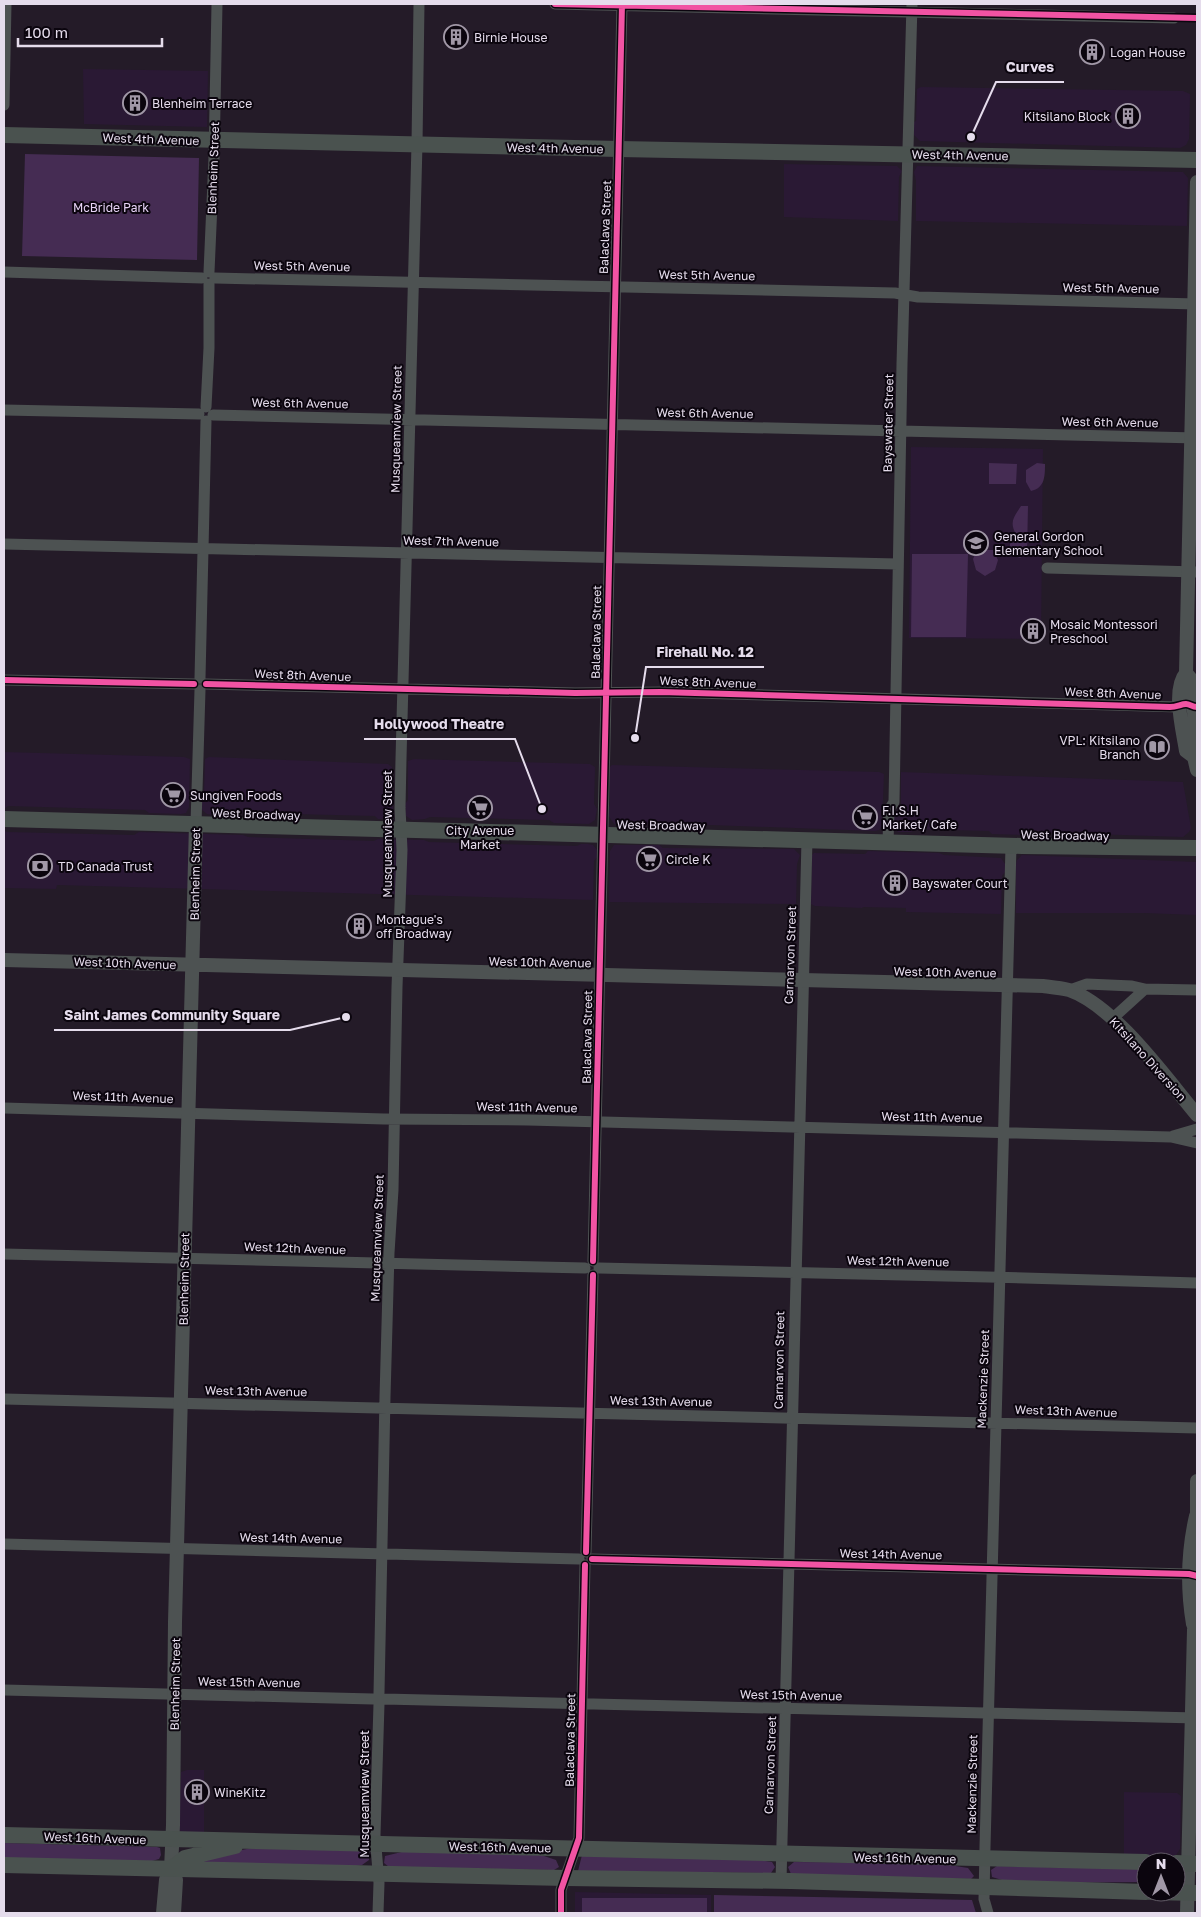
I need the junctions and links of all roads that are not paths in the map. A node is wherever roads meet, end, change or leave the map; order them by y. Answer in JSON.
{"nodes":[{"id":1,"x":6,"y":4,"type":"edge"},
{"id":2,"x":217,"y":4,"type":"edge"},
{"id":3,"x":419,"y":4,"type":"edge"},
{"id":4,"x":555,"y":4,"type":"edge"},
{"id":5,"x":622,"y":4,"type":"edge"},
{"id":6,"x":912,"y":8,"type":"edge"},
{"id":7,"x":1174,"y":18,"type":"dead end"},
{"id":8,"x":4,"y":105,"type":"edge"},
{"id":9,"x":4,"y":135,"type":"edge"},
{"id":10,"x":214,"y":140,"type":"junction"},
{"id":11,"x":417,"y":144,"type":"junction"},
{"id":12,"x":619,"y":149,"type":"junction"},
{"id":13,"x":907,"y":154,"type":"junction"},
{"id":14,"x":1197,"y":160,"type":"edge"},
{"id":15,"x":1197,"y":182,"type":"edge"},
{"id":16,"x":4,"y":272,"type":"edge"},
{"id":17,"x":209,"y":278,"type":"junction"},
{"id":18,"x":413,"y":282,"type":"junction"},
{"id":19,"x":615,"y":286,"type":"junction"},
{"id":20,"x":904,"y":295,"type":"junction"},
{"id":21,"x":1196,"y":304,"type":"edge"},
{"id":22,"x":4,"y":410,"type":"edge"},
{"id":23,"x":206,"y":414,"type":"junction"},
{"id":24,"x":409,"y":420,"type":"junction"},
{"id":25,"x":612,"y":424,"type":"junction"},
{"id":26,"x":902,"y":431,"type":"junction"},
{"id":27,"x":1194,"y":438,"type":"edge"},
{"id":28,"x":4,"y":544,"type":"edge"},
{"id":29,"x":202,"y":549,"type":"junction"},
{"id":30,"x":407,"y":554,"type":"junction"},
{"id":31,"x":609,"y":559,"type":"junction"},
{"id":32,"x":898,"y":564,"type":"junction"},
{"id":33,"x":1047,"y":568,"type":"dead end"},
{"id":34,"x":1193,"y":572,"type":"edge"},
{"id":35,"x":4,"y":680,"type":"edge"},
{"id":36,"x":200,"y":684,"type":"junction"},
{"id":37,"x":404,"y":689,"type":"junction"},
{"id":38,"x":605,"y":691,"type":"junction"},
{"id":39,"x":895,"y":698,"type":"junction"},
{"id":40,"x":1190,"y":707,"type":"edge"},
{"id":41,"x":1197,"y":756,"type":"edge"},
{"id":42,"x":4,"y":819,"type":"edge"},
{"id":43,"x":196,"y":824,"type":"junction"},
{"id":44,"x":401,"y":829,"type":"junction"},
{"id":45,"x":603,"y":835,"type":"junction"},
{"id":46,"x":807,"y":840,"type":"junction"},
{"id":47,"x":888,"y":842,"type":"junction"},
{"id":48,"x":1011,"y":846,"type":"junction"},
{"id":49,"x":1197,"y":848,"type":"edge"},
{"id":50,"x":4,"y":960,"type":"edge"},
{"id":51,"x":193,"y":965,"type":"junction"},
{"id":52,"x":398,"y":970,"type":"junction"},
{"id":53,"x":600,"y":975,"type":"junction"},
{"id":54,"x":803,"y":980,"type":"junction"},
{"id":55,"x":1007,"y":984,"type":"junction"},
{"id":56,"x":1145,"y":989,"type":"junction"},
{"id":57,"x":1070,"y":990,"type":"junction"},
{"id":58,"x":1197,"y":990,"type":"edge"},
{"id":59,"x":1113,"y":1018,"type":"junction"},
{"id":60,"x":4,"y":1108,"type":"edge"},
{"id":61,"x":188,"y":1113,"type":"junction"},
{"id":62,"x":1197,"y":1115,"type":"edge"},
{"id":63,"x":395,"y":1119,"type":"junction"},
{"id":64,"x":597,"y":1122,"type":"junction"},
{"id":65,"x":800,"y":1128,"type":"junction"},
{"id":66,"x":1197,"y":1129,"type":"edge"},
{"id":67,"x":1004,"y":1133,"type":"junction"},
{"id":68,"x":1171,"y":1137,"type":"junction"},
{"id":69,"x":1197,"y":1143,"type":"edge"},
{"id":70,"x":4,"y":1254,"type":"edge"},
{"id":71,"x":184,"y":1258,"type":"junction"},
{"id":72,"x":389,"y":1264,"type":"junction"},
{"id":73,"x":592,"y":1268,"type":"junction"},
{"id":74,"x":795,"y":1272,"type":"junction"},
{"id":75,"x":1000,"y":1277,"type":"junction"},
{"id":76,"x":1197,"y":1284,"type":"edge"},
{"id":77,"x":4,"y":1400,"type":"edge"},
{"id":78,"x":181,"y":1404,"type":"junction"},
{"id":79,"x":385,"y":1408,"type":"junction"},
{"id":80,"x":589,"y":1413,"type":"junction"},
{"id":81,"x":792,"y":1418,"type":"junction"},
{"id":82,"x":996,"y":1423,"type":"junction"},
{"id":83,"x":1197,"y":1428,"type":"edge"},
{"id":84,"x":1197,"y":1481,"type":"edge"},
{"id":85,"x":1197,"y":1518,"type":"edge"},
{"id":86,"x":4,"y":1544,"type":"edge"},
{"id":87,"x":177,"y":1549,"type":"junction"},
{"id":88,"x":383,"y":1554,"type":"junction"},
{"id":89,"x":585,"y":1559,"type":"junction"},
{"id":90,"x":788,"y":1563,"type":"junction"},
{"id":91,"x":993,"y":1568,"type":"junction"},
{"id":92,"x":1189,"y":1574,"type":"junction"},
{"id":93,"x":1197,"y":1612,"type":"edge"},
{"id":94,"x":1194,"y":1630,"type":"junction"},
{"id":95,"x":4,"y":1690,"type":"edge"},
{"id":96,"x":174,"y":1694,"type":"junction"},
{"id":97,"x":379,"y":1699,"type":"junction"},
{"id":98,"x":582,"y":1704,"type":"junction"},
{"id":99,"x":785,"y":1708,"type":"junction"},
{"id":100,"x":988,"y":1713,"type":"junction"},
{"id":101,"x":1194,"y":1718,"type":"edge"},
{"id":102,"x":4,"y":1836,"type":"edge"},
{"id":103,"x":172,"y":1839,"type":"junction"},
{"id":104,"x":252,"y":1841,"type":"junction"},
{"id":105,"x":376,"y":1844,"type":"junction"},
{"id":106,"x":575,"y":1849,"type":"junction"},
{"id":107,"x":781,"y":1855,"type":"junction"},
{"id":108,"x":984,"y":1860,"type":"junction"},
{"id":109,"x":1136,"y":1862,"type":"edge"},
{"id":110,"x":1187,"y":1864,"type":"edge"},
{"id":111,"x":4,"y":1865,"type":"edge"},
{"id":112,"x":171,"y":1869,"type":"junction"},
{"id":113,"x":378,"y":1873,"type":"junction"},
{"id":114,"x":566,"y":1878,"type":"junction"},
{"id":115,"x":781,"y":1881,"type":"junction"},
{"id":116,"x":984,"y":1886,"type":"junction"},
{"id":117,"x":1136,"y":1892,"type":"edge"},
{"id":118,"x":1192,"y":1893,"type":"edge"},
{"id":119,"x":163,"y":1913,"type":"edge"},
{"id":120,"x":174,"y":1913,"type":"edge"},
{"id":121,"x":378,"y":1913,"type":"edge"},
{"id":122,"x":561,"y":1913,"type":"edge"},
{"id":123,"x":988,"y":1913,"type":"edge"},
{"id":124,"x":1187,"y":1913,"type":"edge"}],
"edges":[{"from":1,"to":8,"type":"street"},
{"from":2,"to":10,"type":"street","name":"Blenheim Street"},
{"from":3,"to":11,"type":"street","name":"Musqueamview Street"},
{"from":4,"to":5,"type":"street"},
{"from":5,"to":6,"type":"street"},
{"from":5,"to":12,"type":"street","name":"Balaclava Street"},
{"from":6,"to":7,"type":"street"},
{"from":6,"to":13,"type":"street","name":"Bayswater Street"},
{"from":9,"to":10,"type":"main road","name":"West 4th Avenue"},
{"from":10,"to":11,"type":"main road","name":"West 4th Avenue"},
{"from":10,"to":17,"type":"street","name":"Blenheim Street"},
{"from":11,"to":12,"type":"main road","name":"West 4th Avenue"},
{"from":11,"to":18,"type":"street","name":"Musqueamview Street"},
{"from":12,"to":13,"type":"main road","name":"West 4th Avenue"},
{"from":12,"to":19,"type":"street","name":"Balaclava Street"},
{"from":13,"to":14,"type":"main road","name":"West 4th Avenue"},
{"from":13,"to":20,"type":"street","name":"Bayswater Street"},
{"from":15,"to":21,"type":"street"},
{"from":16,"to":17,"type":"street","name":"West 5th Avenue"},
{"from":17,"to":18,"type":"street","name":"West 5th Avenue"},
{"from":17,"to":23,"type":"street","name":"Blenheim Street"},
{"from":18,"to":19,"type":"street","name":"West 5th Avenue"},
{"from":18,"to":24,"type":"street","name":"Musqueamview Street"},
{"from":19,"to":20,"type":"street","name":"West 5th Avenue"},
{"from":19,"to":25,"type":"street","name":"Balaclava Street"},
{"from":20,"to":21,"type":"street","name":"West 5th Avenue"},
{"from":20,"to":26,"type":"street","name":"Bayswater Street"},
{"from":21,"to":27,"type":"street"},
{"from":22,"to":23,"type":"street","name":"West 6th Avenue"},
{"from":23,"to":24,"type":"street","name":"West 6th Avenue"},
{"from":23,"to":29,"type":"street","name":"Blenheim Street"},
{"from":24,"to":25,"type":"street","name":"West 6th Avenue"},
{"from":24,"to":30,"type":"street","name":"Musqueamview Street"},
{"from":25,"to":26,"type":"street","name":"West 6th Avenue"},
{"from":25,"to":31,"type":"street","name":"Balaclava Street"},
{"from":26,"to":27,"type":"street","name":"West 6th Avenue"},
{"from":26,"to":32,"type":"street","name":"Bayswater Street"},
{"from":27,"to":34,"type":"street"},
{"from":28,"to":29,"type":"street","name":"West 7th Avenue"},
{"from":29,"to":30,"type":"street","name":"West 7th Avenue"},
{"from":29,"to":36,"type":"street","name":"Blenheim Street"},
{"from":30,"to":31,"type":"street","name":"West 7th Avenue"},
{"from":30,"to":37,"type":"street","name":"Musqueamview Street"},
{"from":31,"to":32,"type":"street","name":"West 7th Avenue"},
{"from":31,"to":38,"type":"street","name":"Balaclava Street"},
{"from":32,"to":39,"type":"street","name":"Bayswater Street"},
{"from":33,"to":34,"type":"street"},
{"from":34,"to":40,"type":"street"},
{"from":35,"to":36,"type":"street","name":"West 8th Avenue"},
{"from":36,"to":37,"type":"street","name":"West 8th Avenue"},
{"from":36,"to":43,"type":"street","name":"Blenheim Street"},
{"from":37,"to":38,"type":"street","name":"West 8th Avenue"},
{"from":37,"to":44,"type":"street","name":"Musqueamview Street"},
{"from":38,"to":39,"type":"street","name":"West 8th Avenue"},
{"from":38,"to":45,"type":"street","name":"Balaclava Street"},
{"from":39,"to":40,"type":"street","name":"West 8th Avenue"},
{"from":39,"to":47,"type":"street","name":"Bayswater Street"},
{"from":40,"to":41,"type":"street"},
{"from":42,"to":43,"type":"main road","name":"West Broadway"},
{"from":43,"to":44,"type":"main road","name":"West Broadway"},
{"from":43,"to":51,"type":"street","name":"Blenheim Street"},
{"from":44,"to":45,"type":"main road","name":"West Broadway"},
{"from":44,"to":52,"type":"street","name":"Musqueamview Street"},
{"from":45,"to":46,"type":"main road","name":"West Broadway"},
{"from":45,"to":53,"type":"street","name":"Balaclava Street"},
{"from":46,"to":47,"type":"main road","name":"West Broadway"},
{"from":46,"to":54,"type":"street","name":"Carnarvon Street"},
{"from":47,"to":48,"type":"main road","name":"West Broadway"},
{"from":48,"to":49,"type":"main road","name":"West Broadway"},
{"from":48,"to":55,"type":"street","name":"Mackenzie Street"},
{"from":50,"to":51,"type":"street","name":"West 10th Avenue"},
{"from":51,"to":52,"type":"street","name":"West 10th Avenue"},
{"from":51,"to":61,"type":"street","name":"Blenheim Street"},
{"from":52,"to":53,"type":"street","name":"West 10th Avenue"},
{"from":52,"to":63,"type":"street","name":"Musqueamview Street"},
{"from":53,"to":54,"type":"street","name":"West 10th Avenue"},
{"from":53,"to":64,"type":"street","name":"Balaclava Street"},
{"from":54,"to":55,"type":"street","name":"West 10th Avenue"},
{"from":54,"to":65,"type":"street","name":"Carnarvon Street"},
{"from":55,"to":57,"type":"street","name":"West 10th Avenue"},
{"from":55,"to":67,"type":"street","name":"Mackenzie Street"},
{"from":56,"to":57,"type":"street","name":"West 10th Avenue"},
{"from":56,"to":58,"type":"street","name":"West 10th Avenue"},
{"from":56,"to":59,"type":"street"},
{"from":57,"to":59,"type":"street","name":"Kitsilano Diversion"},
{"from":59,"to":62,"type":"street","name":"Kitsilano Diversion"},
{"from":60,"to":61,"type":"street","name":"West 11th Avenue"},
{"from":61,"to":63,"type":"street","name":"West 11th Avenue"},
{"from":61,"to":71,"type":"street","name":"Blenheim Street"},
{"from":63,"to":64,"type":"street","name":"West 11th Avenue"},
{"from":63,"to":72,"type":"street","name":"Musqueamview Street"},
{"from":64,"to":65,"type":"street","name":"West 11th Avenue"},
{"from":64,"to":73,"type":"street","name":"Balaclava Street"},
{"from":65,"to":67,"type":"street","name":"West 11th Avenue"},
{"from":65,"to":74,"type":"street","name":"Carnarvon Street"},
{"from":66,"to":68,"type":"street","name":"West 11th Avenue"},
{"from":67,"to":68,"type":"street","name":"West 11th Avenue"},
{"from":67,"to":75,"type":"street","name":"Mackenzie Street"},
{"from":68,"to":69,"type":"street","name":"West 11th Avenue"},
{"from":70,"to":71,"type":"street","name":"West 12th Avenue"},
{"from":71,"to":72,"type":"street","name":"West 12th Avenue"},
{"from":71,"to":78,"type":"street","name":"Blenheim Street"},
{"from":72,"to":73,"type":"street","name":"West 12th Avenue"},
{"from":72,"to":79,"type":"street","name":"Musqueamview Street"},
{"from":73,"to":74,"type":"street","name":"West 12th Avenue"},
{"from":73,"to":80,"type":"street","name":"Balaclava Street"},
{"from":74,"to":75,"type":"street","name":"West 12th Avenue"},
{"from":74,"to":81,"type":"street","name":"Carnarvon Street"},
{"from":75,"to":76,"type":"street","name":"West 12th Avenue"},
{"from":75,"to":82,"type":"street","name":"Mackenzie Street"},
{"from":77,"to":78,"type":"street","name":"West 13th Avenue"},
{"from":78,"to":79,"type":"street","name":"West 13th Avenue"},
{"from":78,"to":87,"type":"street","name":"Blenheim Street"},
{"from":79,"to":80,"type":"street","name":"West 13th Avenue"},
{"from":79,"to":88,"type":"street","name":"Musqueamview Street"},
{"from":80,"to":81,"type":"street","name":"West 13th Avenue"},
{"from":80,"to":89,"type":"street","name":"Balaclava Street"},
{"from":81,"to":82,"type":"street","name":"West 13th Avenue"},
{"from":81,"to":90,"type":"street","name":"Carnarvon Street"},
{"from":82,"to":83,"type":"street","name":"West 13th Avenue"},
{"from":82,"to":91,"type":"street","name":"Mackenzie Street"},
{"from":84,"to":85,"type":"street"},
{"from":85,"to":92,"type":"street"},
{"from":86,"to":87,"type":"street","name":"West 14th Avenue"},
{"from":87,"to":88,"type":"street","name":"West 14th Avenue"},
{"from":87,"to":96,"type":"street","name":"Blenheim Street"},
{"from":88,"to":89,"type":"street","name":"West 14th Avenue"},
{"from":88,"to":97,"type":"street","name":"Musqueamview Street"},
{"from":89,"to":90,"type":"street","name":"West 14th Avenue"},
{"from":89,"to":98,"type":"street","name":"Balaclava Street"},
{"from":90,"to":91,"type":"street","name":"West 14th Avenue"},
{"from":90,"to":99,"type":"street","name":"Carnarvon Street"},
{"from":91,"to":92,"type":"street","name":"West 14th Avenue"},
{"from":91,"to":100,"type":"street","name":"Mackenzie Street"},
{"from":92,"to":94,"type":"street"},
{"from":93,"to":94,"type":"street"},
{"from":94,"to":101,"type":"street"},
{"from":95,"to":96,"type":"street","name":"West 15th Avenue"},
{"from":96,"to":97,"type":"street","name":"West 15th Avenue"},
{"from":96,"to":103,"type":"street","name":"Blenheim Street"},
{"from":97,"to":98,"type":"street","name":"West 15th Avenue"},
{"from":97,"to":105,"type":"street","name":"Musqueamview Street"},
{"from":98,"to":99,"type":"street","name":"West 15th Avenue"},
{"from":98,"to":106,"type":"street","name":"Balaclava Street"},
{"from":99,"to":100,"type":"street","name":"West 15th Avenue"},
{"from":99,"to":107,"type":"street","name":"Carnarvon Street"},
{"from":100,"to":101,"type":"street","name":"West 15th Avenue"},
{"from":100,"to":108,"type":"street","name":"Mackenzie Street"},
{"from":101,"to":110,"type":"street"},
{"from":102,"to":103,"type":"main road","name":"West 16th Avenue"},
{"from":103,"to":104,"type":"main road","name":"West 16th Avenue"},
{"from":103,"to":112,"type":"street","name":"Blenheim Street"},
{"from":104,"to":105,"type":"main road","name":"West 16th Avenue"},
{"from":104,"to":112,"type":"main road"},
{"from":105,"to":106,"type":"main road","name":"West 16th Avenue"},
{"from":105,"to":113,"type":"street","name":"Musqueamview Street"},
{"from":106,"to":107,"type":"main road","name":"West 16th Avenue"},
{"from":106,"to":114,"type":"street","name":"Balaclava Street"},
{"from":107,"to":108,"type":"main road","name":"West 16th Avenue"},
{"from":107,"to":115,"type":"street","name":"Carnarvon Street"},
{"from":108,"to":109,"type":"main road","name":"West 16th Avenue"},
{"from":108,"to":116,"type":"street","name":"Mackenzie Street"},
{"from":110,"to":118,"type":"street"},
{"from":111,"to":112,"type":"main road","name":"West 16th Avenue"},
{"from":112,"to":113,"type":"main road","name":"West 16th Avenue"},
{"from":112,"to":119,"type":"street","name":"Blenheim Street"},
{"from":112,"to":120,"type":"street","name":"Blenheim Street"},
{"from":113,"to":114,"type":"main road","name":"West 16th Avenue"},
{"from":113,"to":121,"type":"street","name":"Musqueamview Street"},
{"from":114,"to":115,"type":"main road","name":"West 16th Avenue"},
{"from":114,"to":122,"type":"street","name":"Balaclava Street"},
{"from":115,"to":116,"type":"main road","name":"West 16th Avenue"},
{"from":116,"to":117,"type":"main road","name":"West 16th Avenue"},
{"from":116,"to":123,"type":"street","name":"Mackenzie Street"},
{"from":118,"to":124,"type":"street"}]}
